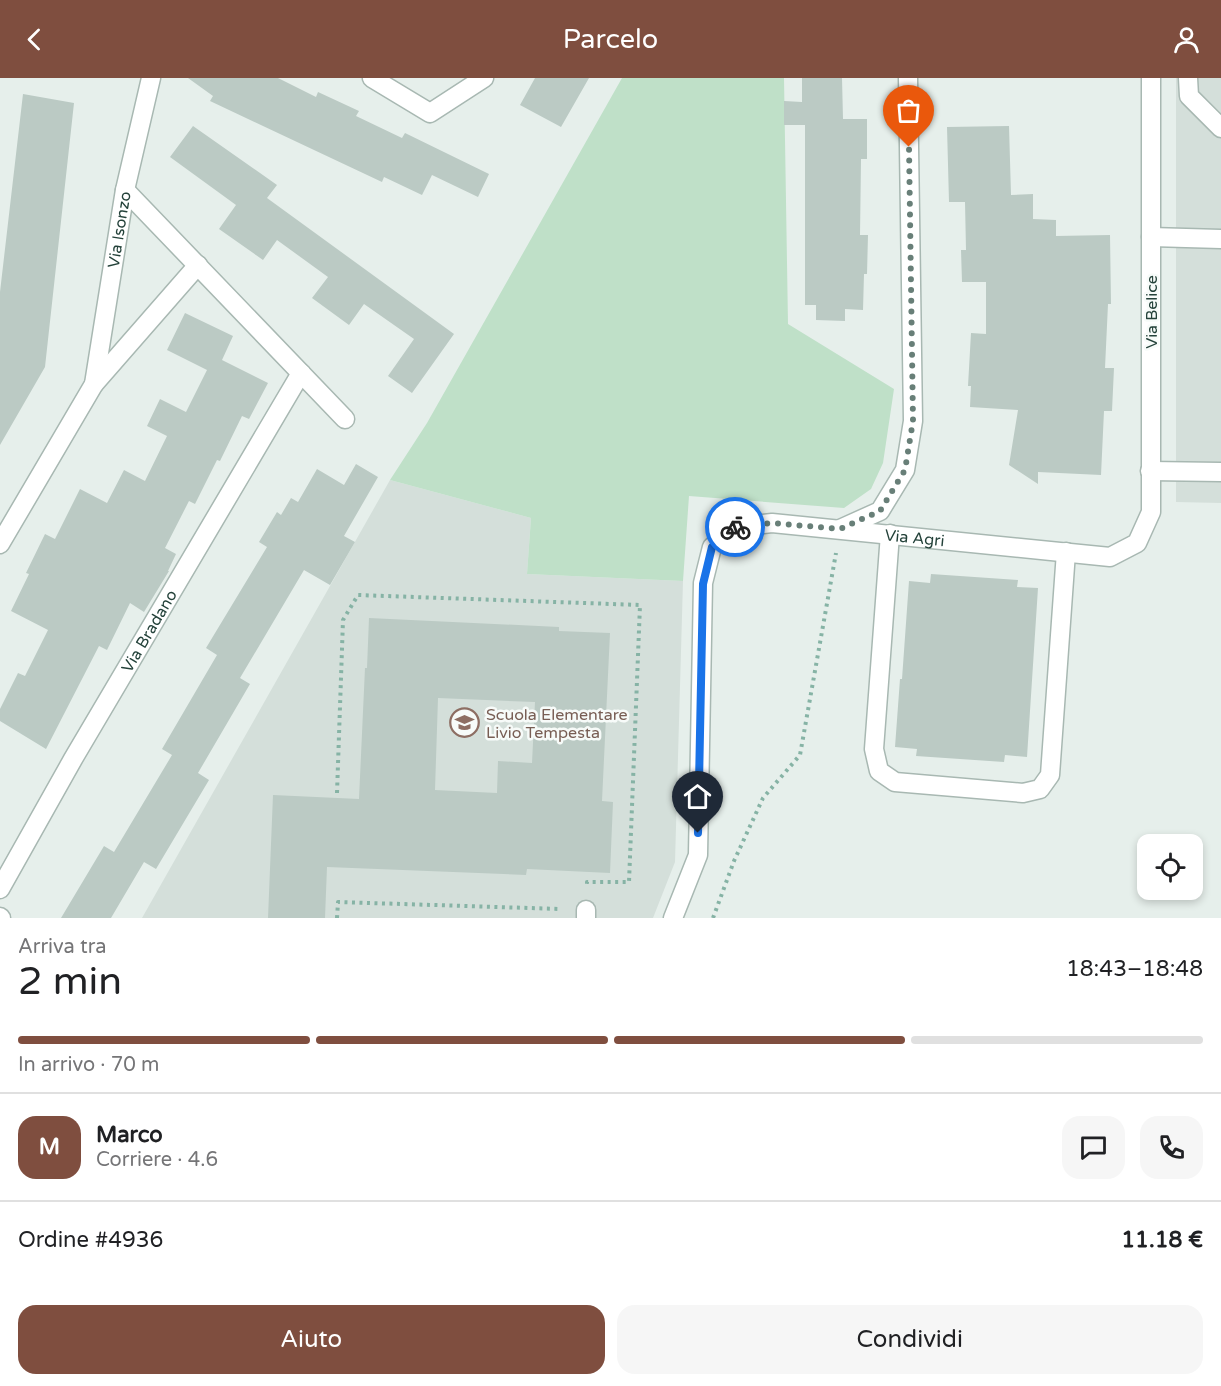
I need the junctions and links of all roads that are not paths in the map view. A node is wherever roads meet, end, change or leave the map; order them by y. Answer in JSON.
{"nodes":[{"id":1,"x":372,"y":78,"type":"edge"},
{"id":2,"x":483,"y":78,"type":"edge"},
{"id":3,"x":908,"y":78,"type":"edge"},
{"id":4,"x":1151,"y":78,"type":"edge"},
{"id":5,"x":1188,"y":78,"type":"edge"},
{"id":6,"x":144,"y":79,"type":"edge"},
{"id":7,"x":1221,"y":128,"type":"edge"},
{"id":8,"x":125,"y":190,"type":"junction"},
{"id":9,"x":1151,"y":237,"type":"junction"},
{"id":10,"x":1221,"y":239,"type":"edge"},
{"id":11,"x":198,"y":265,"type":"junction"},
{"id":12,"x":301,"y":374,"type":"junction"},
{"id":13,"x":94,"y":384,"type":"junction"},
{"id":14,"x":345,"y":419,"type":"dead end"},
{"id":15,"x":1150,"y":471,"type":"junction"},
{"id":16,"x":1221,"y":472,"type":"edge"},
{"id":17,"x":840,"y":529,"type":"junction"},
{"id":18,"x":890,"y":534,"type":"junction"},
{"id":19,"x":1137,"y":543,"type":"joint"},
{"id":20,"x":0,"y":544,"type":"edge"},
{"id":21,"x":1066,"y":552,"type":"junction"},
{"id":22,"x":0,"y":889,"type":"edge"},
{"id":23,"x":673,"y":918,"type":"edge"}],
"edges":[{"from":1,"to":2,"type":"street"},
{"from":3,"to":17,"type":"street"},
{"from":4,"to":9,"type":"street","name":"Via Belice"},
{"from":5,"to":7,"type":"street"},
{"from":6,"to":8,"type":"street","name":"Via Isonzo"},
{"from":8,"to":11,"type":"street"},
{"from":8,"to":13,"type":"street","name":"Via Isonzo"},
{"from":9,"to":10,"type":"street"},
{"from":9,"to":15,"type":"street","name":"Via Belice"},
{"from":11,"to":12,"type":"street"},
{"from":11,"to":13,"type":"street","name":"Via Isonzo"},
{"from":12,"to":14,"type":"street"},
{"from":12,"to":22,"type":"street","name":"Via Bradano"},
{"from":13,"to":20,"type":"street","name":"Via Isonzo"},
{"from":15,"to":16,"type":"street"},
{"from":15,"to":19,"type":"street","name":"Via Belice"},
{"from":17,"to":18,"type":"street","name":"Via Agri"},
{"from":17,"to":23,"type":"street","name":"Via Agri"},
{"from":18,"to":21,"type":"street","name":"Via Agri"},
{"from":18,"to":21,"type":"street"},
{"from":19,"to":21,"type":"street","name":"Via Agri"}]}
